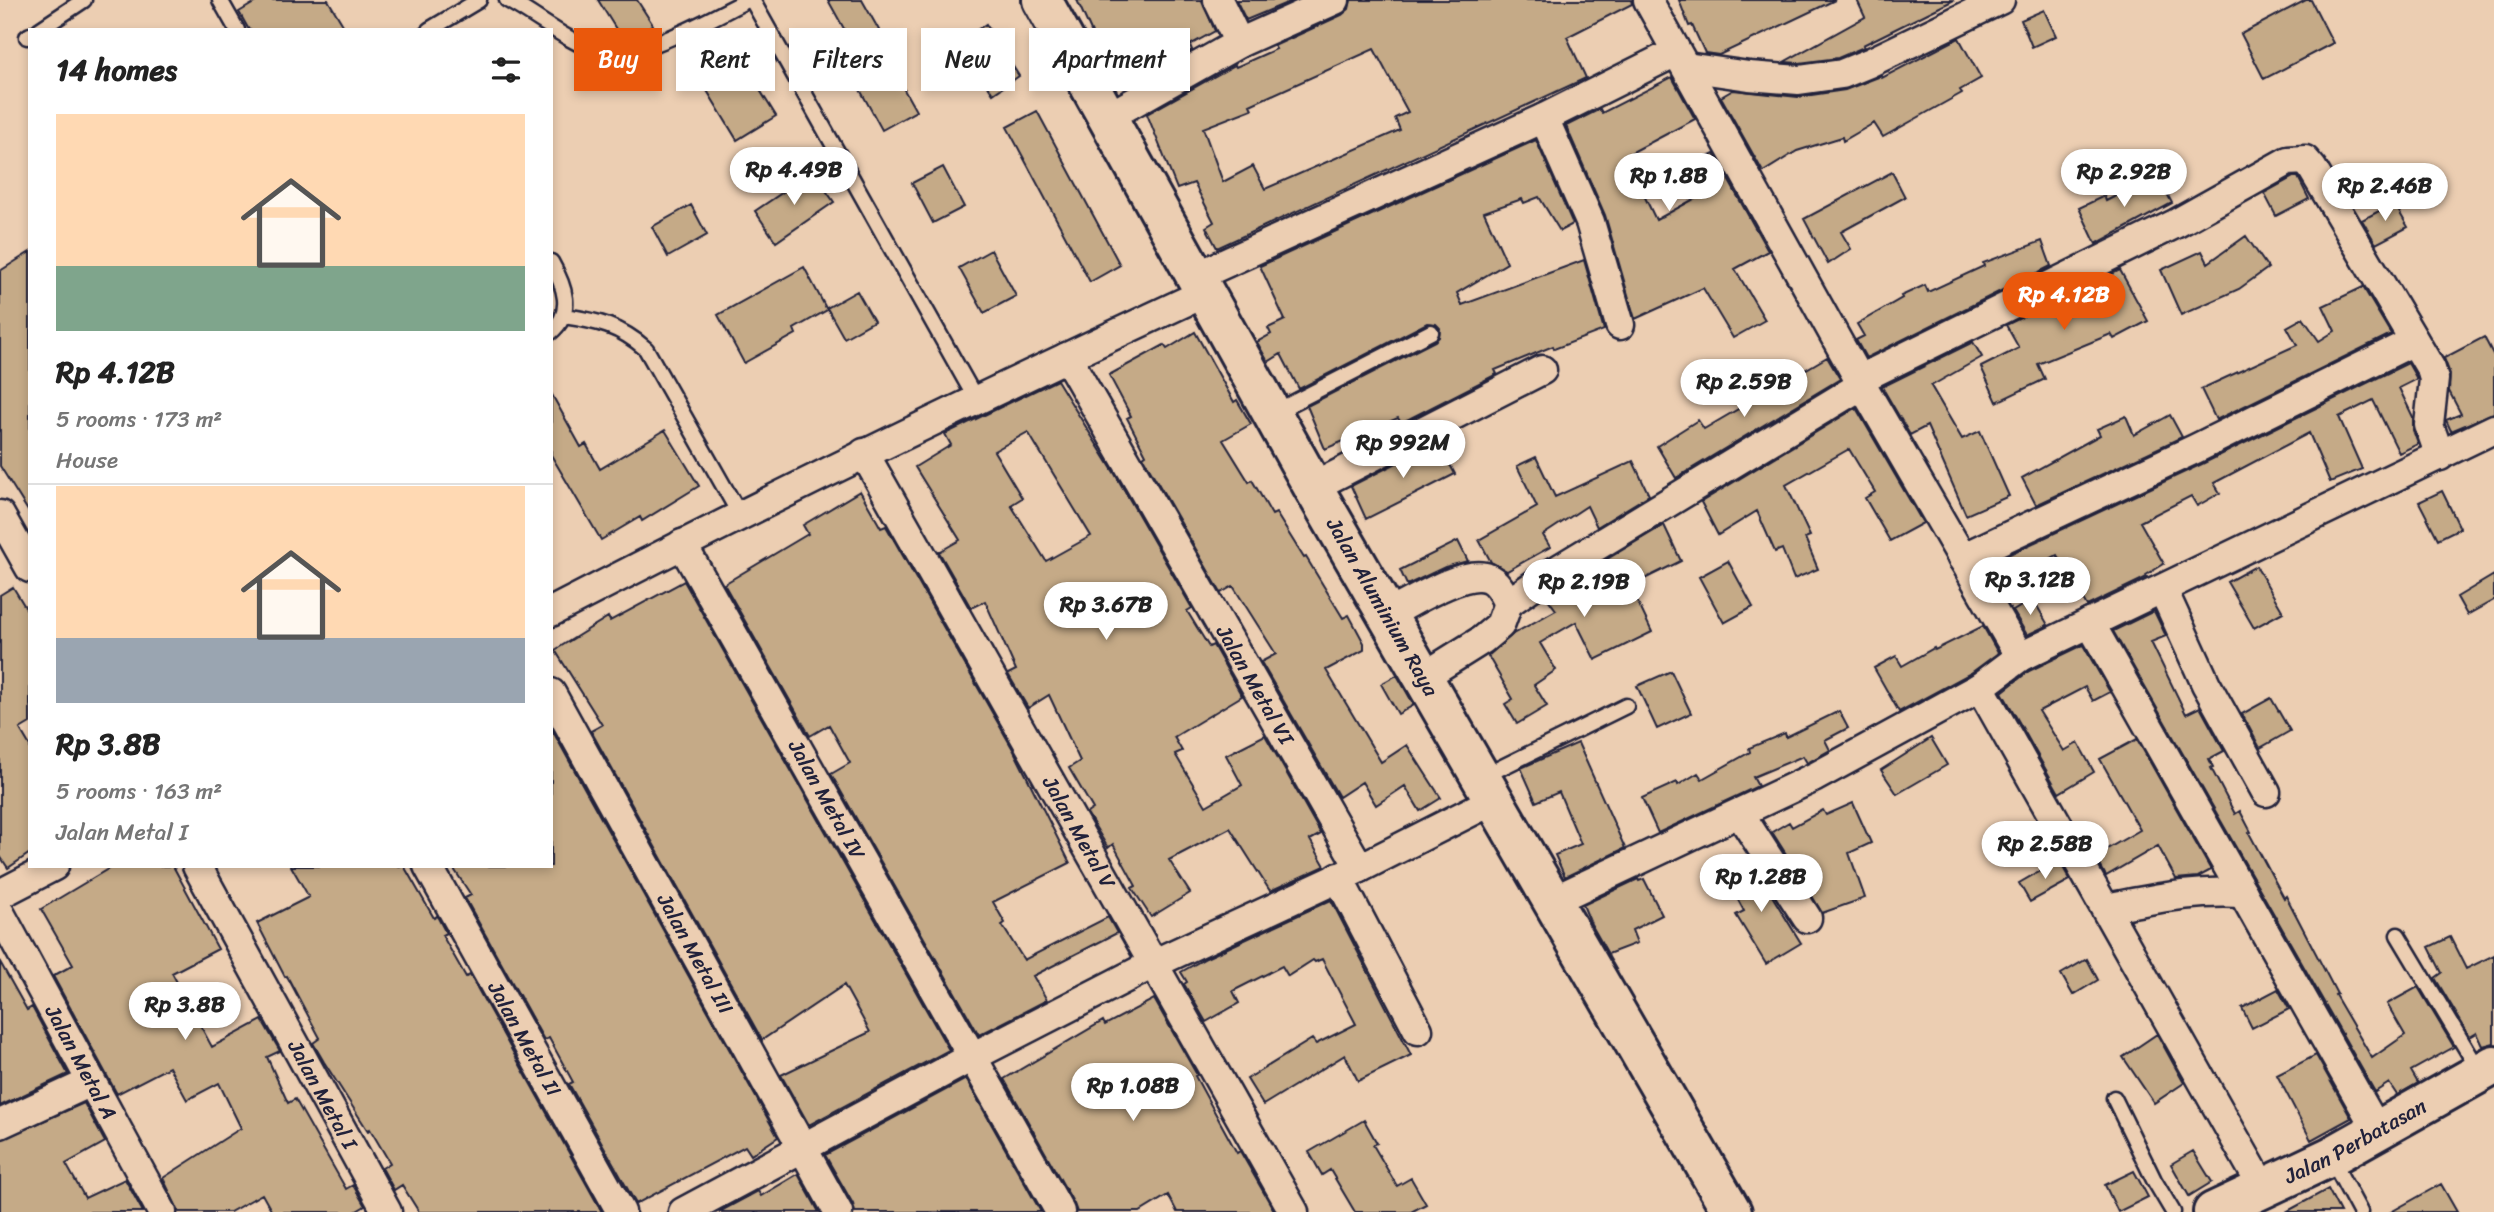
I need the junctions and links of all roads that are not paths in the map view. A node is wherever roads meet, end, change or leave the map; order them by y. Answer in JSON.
{"nodes":[{"id":1,"x":84,"y":0,"type":"edge"},
{"id":2,"x":220,"y":0,"type":"edge"},
{"id":3,"x":479,"y":0,"type":"edge"},
{"id":4,"x":507,"y":0,"type":"edge"},
{"id":5,"x":750,"y":0,"type":"edge"},
{"id":6,"x":1042,"y":0,"type":"edge"},
{"id":7,"x":1218,"y":0,"type":"edge"},
{"id":8,"x":1335,"y":0,"type":"edge"},
{"id":9,"x":1648,"y":0,"type":"edge"},
{"id":10,"x":2000,"y":0,"type":"edge"},
{"id":11,"x":41,"y":28,"type":"edge"},
{"id":12,"x":236,"y":28,"type":"edge"},
{"id":13,"x":432,"y":28,"type":"edge"},
{"id":14,"x":1239,"y":43,"type":"junction"},
{"id":15,"x":1681,"y":60,"type":"junction"},
{"id":16,"x":1106,"y":118,"type":"junction"},
{"id":17,"x":1544,"y":118,"type":"junction"},
{"id":18,"x":553,"y":267,"type":"edge"},
{"id":19,"x":1200,"y":285,"type":"junction"},
{"id":20,"x":564,"y":316,"type":"junction"},
{"id":21,"x":1620,"y":325,"type":"dead end"},
{"id":22,"x":553,"y":330,"type":"edge"},
{"id":23,"x":1431,"y":332,"type":"dead end"},
{"id":24,"x":2414,"y":341,"type":"junction"},
{"id":25,"x":1067,"y":357,"type":"junction"},
{"id":26,"x":1542,"y":370,"type":"dead end"},
{"id":27,"x":1861,"y":382,"type":"junction"},
{"id":28,"x":977,"y":401,"type":"junction"},
{"id":29,"x":1272,"y":414,"type":"junction"},
{"id":30,"x":2494,"y":429,"type":"edge"},
{"id":31,"x":864,"y":453,"type":"junction"},
{"id":32,"x":2440,"y":456,"type":"junction"},
{"id":33,"x":1313,"y":487,"type":"junction"},
{"id":34,"x":0,"y":515,"type":"edge"},
{"id":35,"x":740,"y":515,"type":"junction"},
{"id":36,"x":682,"y":544,"type":"junction"},
{"id":37,"x":1962,"y":558,"type":"junction"},
{"id":38,"x":28,"y":564,"type":"edge"},
{"id":39,"x":2163,"y":590,"type":"junction"},
{"id":40,"x":1508,"y":603,"type":"junction"},
{"id":41,"x":553,"y":611,"type":"edge"},
{"id":42,"x":1387,"y":615,"type":"junction"},
{"id":43,"x":2090,"y":622,"type":"junction"},
{"id":44,"x":2020,"y":657,"type":"junction"},
{"id":45,"x":1423,"y":677,"type":"junction"},
{"id":46,"x":1980,"y":687,"type":"junction"},
{"id":47,"x":553,"y":697,"type":"edge"},
{"id":48,"x":1626,"y":706,"type":"dead end"},
{"id":49,"x":1487,"y":789,"type":"junction"},
{"id":50,"x":2266,"y":792,"type":"dead end"},
{"id":51,"x":1740,"y":814,"type":"junction"},
{"id":52,"x":50,"y":868,"type":"edge"},
{"id":53,"x":198,"y":868,"type":"edge"},
{"id":54,"x":429,"y":868,"type":"edge"},
{"id":55,"x":1349,"y":872,"type":"junction"},
{"id":56,"x":2243,"y":892,"type":"junction"},
{"id":57,"x":0,"y":894,"type":"edge"},
{"id":58,"x":1552,"y":901,"type":"junction"},
{"id":59,"x":2106,"y":908,"type":"junction"},
{"id":60,"x":0,"y":913,"type":"edge"},
{"id":61,"x":1807,"y":918,"type":"dead end"},
{"id":62,"x":2398,"y":935,"type":"dead end"},
{"id":63,"x":1153,"y":964,"type":"junction"},
{"id":64,"x":1418,"y":1030,"type":"dead end"},
{"id":65,"x":972,"y":1057,"type":"junction"},
{"id":66,"x":2487,"y":1069,"type":"edge"},
{"id":67,"x":92,"y":1082,"type":"junction"},
{"id":68,"x":2114,"y":1098,"type":"dead end"},
{"id":69,"x":0,"y":1124,"type":"edge"},
{"id":70,"x":2377,"y":1130,"type":"junction"},
{"id":71,"x":802,"y":1147,"type":"junction"},
{"id":72,"x":2330,"y":1157,"type":"junction"},
{"id":73,"x":2263,"y":1188,"type":"junction"},
{"id":74,"x":162,"y":1212,"type":"edge"},
{"id":75,"x":387,"y":1212,"type":"edge"},
{"id":76,"x":621,"y":1212,"type":"edge"},
{"id":77,"x":683,"y":1212,"type":"edge"},
{"id":78,"x":838,"y":1212,"type":"edge"},
{"id":79,"x":1060,"y":1212,"type":"edge"},
{"id":80,"x":1294,"y":1212,"type":"edge"},
{"id":81,"x":1732,"y":1212,"type":"edge"},
{"id":82,"x":2173,"y":1212,"type":"edge"},
{"id":83,"x":2213,"y":1212,"type":"edge"},
{"id":84,"x":2360,"y":1212,"type":"edge"}],
"edges":[{"from":1,"to":11,"type":"lane"},
{"from":2,"to":12,"type":"lane"},
{"from":3,"to":13,"type":"lane"},
{"from":4,"to":5,"type":"lane"},
{"from":5,"to":28,"type":"lane"},
{"from":6,"to":16,"type":"street","name":"Jalan Aluminium Raya"},
{"from":7,"to":14,"type":"street"},
{"from":8,"to":14,"type":"street"},
{"from":9,"to":15,"type":"street"},
{"from":10,"to":15,"type":"street"},
{"from":14,"to":16,"type":"street"},
{"from":15,"to":17,"type":"street"},
{"from":15,"to":27,"type":"street"},
{"from":16,"to":19,"type":"street","name":"Jalan Aluminium Raya"},
{"from":17,"to":19,"type":"street"},
{"from":17,"to":21,"type":"street"},
{"from":18,"to":20,"type":"lane"},
{"from":19,"to":25,"type":"street"},
{"from":19,"to":29,"type":"street","name":"Jalan Aluminium Raya"},
{"from":20,"to":22,"type":"lane"},
{"from":20,"to":35,"type":"lane"},
{"from":23,"to":29,"type":"lane"},
{"from":24,"to":27,"type":"street"},
{"from":24,"to":32,"type":"street"},
{"from":24,"to":37,"type":"street"},
{"from":25,"to":28,"type":"street"},
{"from":25,"to":55,"type":"street","name":"Jalan Metal VI"},
{"from":26,"to":33,"type":"street"},
{"from":27,"to":37,"type":"street"},
{"from":27,"to":40,"type":"street"},
{"from":28,"to":31,"type":"street"},
{"from":29,"to":33,"type":"street","name":"Jalan Aluminium Raya"},
{"from":30,"to":32,"type":"street"},
{"from":31,"to":35,"type":"street"},
{"from":31,"to":63,"type":"street","name":"Jalan Metal V"},
{"from":32,"to":39,"type":"street"},
{"from":33,"to":42,"type":"street","name":"Jalan Aluminium Raya"},
{"from":34,"to":38,"type":"street"},
{"from":35,"to":36,"type":"street"},
{"from":36,"to":41,"type":"street"},
{"from":36,"to":65,"type":"street","name":"Jalan Metal IV"},
{"from":37,"to":44,"type":"street"},
{"from":39,"to":43,"type":"street"},
{"from":39,"to":50,"type":"street"},
{"from":40,"to":42,"type":"street"},
{"from":40,"to":45,"type":"street"},
{"from":42,"to":45,"type":"street","name":"Jalan Aluminium Raya"},
{"from":43,"to":44,"type":"street"},
{"from":43,"to":56,"type":"street"},
{"from":44,"to":46,"type":"street"},
{"from":45,"to":49,"type":"street","name":"Jalan Aluminium Raya"},
{"from":46,"to":51,"type":"street"},
{"from":46,"to":59,"type":"street"},
{"from":47,"to":71,"type":"street","name":"Jalan Metal III"},
{"from":48,"to":49,"type":"lane"},
{"from":49,"to":55,"type":"street"},
{"from":49,"to":58,"type":"street","name":"Jalan Aluminium Raya"},
{"from":51,"to":58,"type":"street"},
{"from":51,"to":61,"type":"street"},
{"from":52,"to":57,"type":"street"},
{"from":53,"to":75,"type":"street","name":"Jalan Metal I"},
{"from":54,"to":76,"type":"street","name":"Jalan Metal II"},
{"from":55,"to":63,"type":"street"},
{"from":55,"to":64,"type":"street","name":"Jalan Metal VI"},
{"from":56,"to":59,"type":"street"},
{"from":56,"to":70,"type":"street"},
{"from":58,"to":81,"type":"street","name":"Jalan Aluminium Raya"},
{"from":59,"to":73,"type":"street"},
{"from":60,"to":67,"type":"street","name":"Jalan Metal A"},
{"from":62,"to":66,"type":"lane"},
{"from":63,"to":65,"type":"street"},
{"from":63,"to":80,"type":"street","name":"Jalan Metal V"},
{"from":65,"to":71,"type":"street"},
{"from":65,"to":79,"type":"street","name":"Jalan Metal IV"},
{"from":66,"to":70,"type":"street","name":"Jalan Perbatasan"},
{"from":67,"to":69,"type":"street"},
{"from":67,"to":74,"type":"street","name":"Jalan Metal A"},
{"from":68,"to":82,"type":"lane"},
{"from":70,"to":72,"type":"street","name":"Jalan Perbatasan"},
{"from":71,"to":77,"type":"street"},
{"from":71,"to":78,"type":"street","name":"Jalan Metal III"},
{"from":72,"to":73,"type":"street","name":"Jalan Perbatasan"},
{"from":72,"to":84,"type":"lane"},
{"from":73,"to":83,"type":"street","name":"Jalan Perbatasan"}]}
